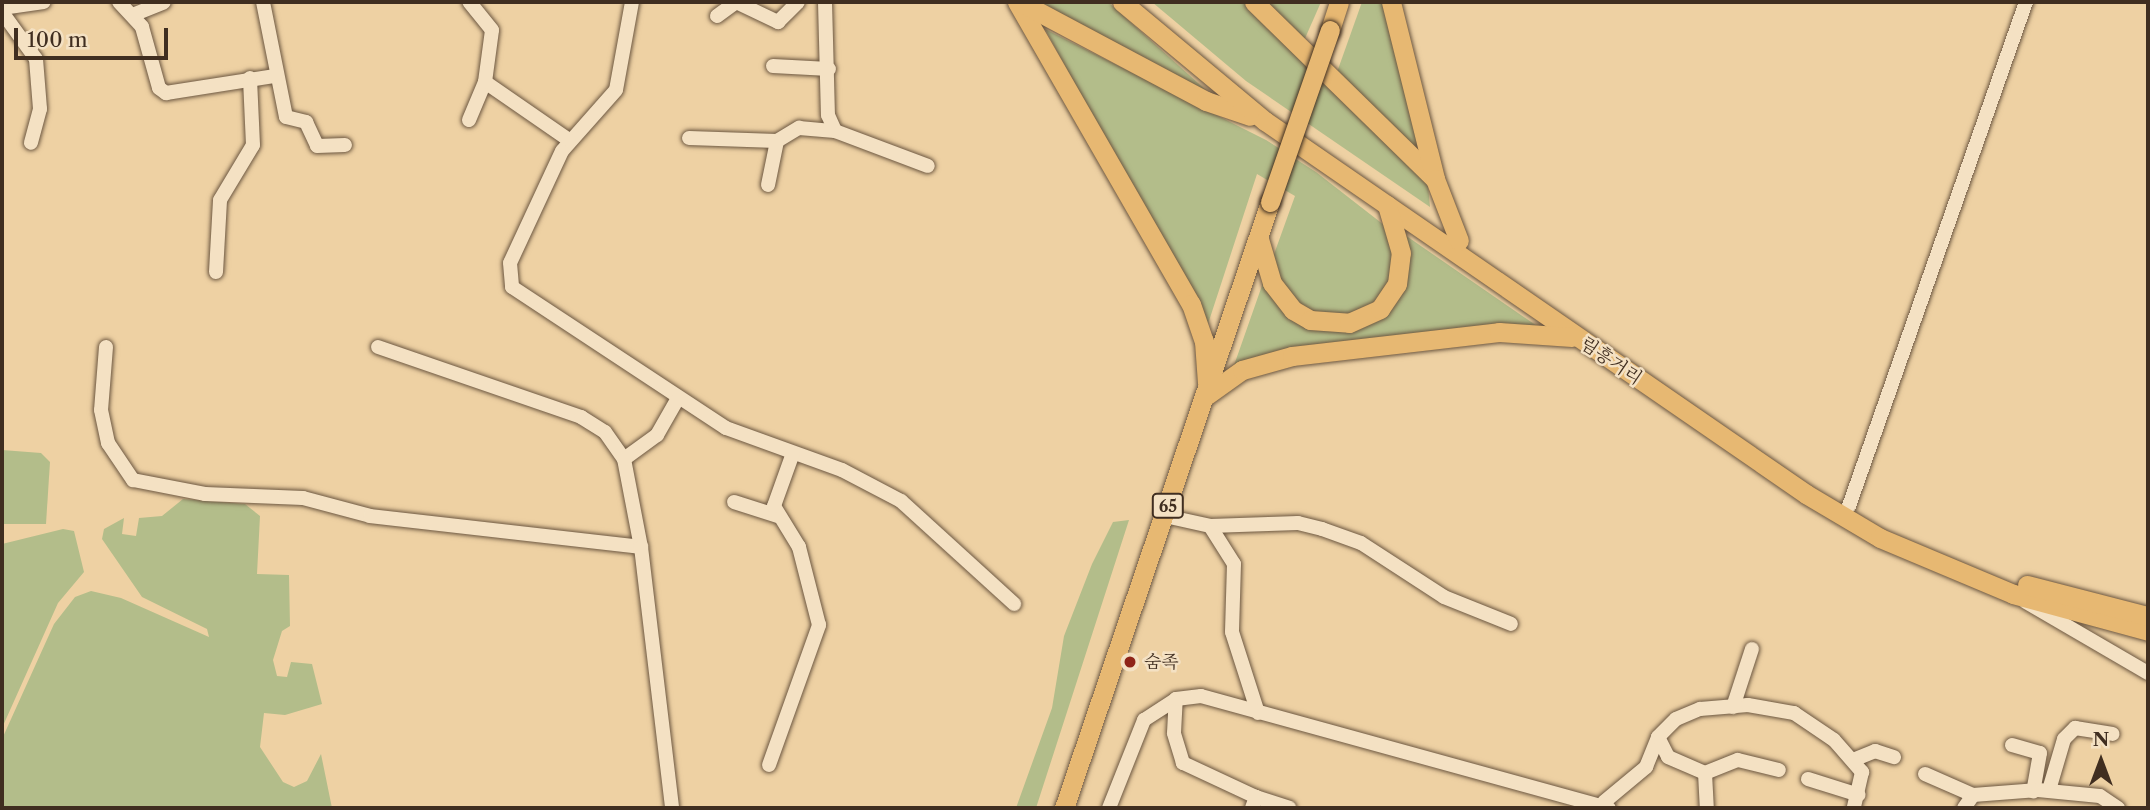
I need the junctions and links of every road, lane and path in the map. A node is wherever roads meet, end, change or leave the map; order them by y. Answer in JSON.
{"nodes":[{"id":1,"x":44,"y":2,"type":"edge"},
{"id":2,"x":119,"y":2,"type":"edge"},
{"id":3,"x":164,"y":2,"type":"edge"},
{"id":4,"x":263,"y":2,"type":"edge"},
{"id":5,"x":469,"y":2,"type":"edge"},
{"id":6,"x":632,"y":2,"type":"edge"},
{"id":7,"x":798,"y":2,"type":"edge"},
{"id":8,"x":825,"y":2,"type":"edge"},
{"id":9,"x":1018,"y":2,"type":"edge"},
{"id":10,"x":1122,"y":2,"type":"edge"},
{"id":11,"x":1139,"y":2,"type":"edge"},
{"id":12,"x":1254,"y":2,"type":"edge"},
{"id":13,"x":1339,"y":2,"type":"edge"},
{"id":14,"x":1391,"y":2,"type":"edge"},
{"id":15,"x":2026,"y":2,"type":"edge"},
{"id":16,"x":2,"y":10,"type":"edge"},
{"id":17,"x":135,"y":14,"type":"junction"},
{"id":18,"x":717,"y":16,"type":"dead end"},
{"id":19,"x":773,"y":66,"type":"dead end"},
{"id":20,"x":829,"y":69,"type":"junction"},
{"id":21,"x":274,"y":76,"type":"junction"},
{"id":22,"x":250,"y":78,"type":"junction"},
{"id":23,"x":485,"y":82,"type":"junction"},
{"id":24,"x":469,"y":120,"type":"dead end"},
{"id":25,"x":1265,"y":121,"type":"junction"},
{"id":26,"x":835,"y":131,"type":"junction"},
{"id":27,"x":689,"y":138,"type":"dead end"},
{"id":28,"x":569,"y":140,"type":"junction"},
{"id":29,"x":777,"y":141,"type":"junction"},
{"id":30,"x":31,"y":143,"type":"dead end"},
{"id":31,"x":345,"y":145,"type":"dead end"},
{"id":32,"x":928,"y":166,"type":"dead end"},
{"id":33,"x":1435,"y":179,"type":"junction"},
{"id":34,"x":768,"y":185,"type":"dead end"},
{"id":35,"x":1387,"y":205,"type":"junction"},
{"id":36,"x":1259,"y":238,"type":"junction"},
{"id":37,"x":1459,"y":241,"type":"junction"},
{"id":38,"x":216,"y":272,"type":"dead end"},
{"id":39,"x":1576,"y":337,"type":"junction"},
{"id":40,"x":106,"y":347,"type":"dead end"},
{"id":41,"x":379,"y":347,"type":"dead end"},
{"id":42,"x":1207,"y":395,"type":"junction"},
{"id":43,"x":677,"y":400,"type":"junction"},
{"id":44,"x":793,"y":453,"type":"junction"},
{"id":45,"x":624,"y":459,"type":"junction"},
{"id":46,"x":734,"y":502,"type":"dead end"},
{"id":47,"x":1849,"y":506,"type":"junction"},
{"id":48,"x":778,"y":516,"type":"junction"},
{"id":49,"x":1165,"y":516,"type":"junction"},
{"id":50,"x":1210,"y":526,"type":"junction"},
{"id":51,"x":641,"y":547,"type":"junction"},
{"id":52,"x":2013,"y":594,"type":"junction"},
{"id":53,"x":1014,"y":604,"type":"dead end"},
{"id":54,"x":2148,"y":616,"type":"edge"},
{"id":55,"x":1511,"y":624,"type":"dead end"},
{"id":56,"x":2148,"y":631,"type":"edge"},
{"id":57,"x":1752,"y":649,"type":"dead end"},
{"id":58,"x":2148,"y":673,"type":"edge"},
{"id":59,"x":1177,"y":699,"type":"junction"},
{"id":60,"x":1733,"y":707,"type":"junction"},
{"id":61,"x":1258,"y":713,"type":"junction"},
{"id":62,"x":2113,"y":734,"type":"dead end"},
{"id":63,"x":1658,"y":737,"type":"junction"},
{"id":64,"x":2012,"y":745,"type":"dead end"},
{"id":65,"x":1894,"y":757,"type":"dead end"},
{"id":66,"x":1853,"y":760,"type":"junction"},
{"id":67,"x":769,"y":765,"type":"dead end"},
{"id":68,"x":1779,"y":770,"type":"dead end"},
{"id":69,"x":1705,"y":773,"type":"junction"},
{"id":70,"x":1925,"y":774,"type":"dead end"},
{"id":71,"x":1808,"y":779,"type":"dead end"},
{"id":72,"x":2049,"y":790,"type":"junction"},
{"id":73,"x":2033,"y":791,"type":"junction"},
{"id":74,"x":1973,"y":795,"type":"junction"},
{"id":75,"x":1856,"y":802,"type":"edge"},
{"id":76,"x":1254,"y":803,"type":"edge"},
{"id":77,"x":1607,"y":805,"type":"edge"},
{"id":78,"x":671,"y":808,"type":"edge"},
{"id":79,"x":1064,"y":808,"type":"edge"},
{"id":80,"x":1109,"y":808,"type":"edge"},
{"id":81,"x":1289,"y":808,"type":"edge"},
{"id":82,"x":1707,"y":808,"type":"edge"},
{"id":83,"x":1965,"y":808,"type":"edge"},
{"id":84,"x":2118,"y":808,"type":"edge"}],
"edges":[{"from":1,"to":16,"type":"street"},
{"from":2,"to":17,"type":"street"},
{"from":3,"to":17,"type":"street"},
{"from":4,"to":21,"type":"street"},
{"from":5,"to":23,"type":"street"},
{"from":6,"to":28,"type":"street"},
{"from":7,"to":18,"type":"street"},
{"from":8,"to":20,"type":"street"},
{"from":9,"to":25,"type":"main road"},
{"from":9,"to":42,"type":"main road"},
{"from":10,"to":25,"type":"main road","name":"림흥거리"},
{"from":11,"to":37,"type":"main road","name":"림흥거리"},
{"from":12,"to":33,"type":"main road"},
{"from":13,"to":36,"type":"main road","number":"65","bridge":true},
{"from":14,"to":33,"type":"main road"},
{"from":15,"to":47,"type":"street"},
{"from":16,"to":30,"type":"street"},
{"from":17,"to":22,"type":"street"},
{"from":19,"to":20,"type":"street"},
{"from":20,"to":26,"type":"street"},
{"from":21,"to":22,"type":"street"},
{"from":21,"to":31,"type":"street"},
{"from":22,"to":38,"type":"street"},
{"from":23,"to":24,"type":"street"},
{"from":23,"to":28,"type":"street"},
{"from":25,"to":35,"type":"main road","name":"림흥거리"},
{"from":26,"to":29,"type":"street"},
{"from":26,"to":32,"type":"street"},
{"from":27,"to":29,"type":"street"},
{"from":28,"to":43,"type":"street"},
{"from":29,"to":34,"type":"street"},
{"from":33,"to":37,"type":"main road"},
{"from":35,"to":36,"type":"main road"},
{"from":35,"to":39,"type":"main road","name":"림흥거리"},
{"from":36,"to":42,"type":"main road","number":"65"},
{"from":37,"to":47,"type":"main road","name":"림흥거리"},
{"from":39,"to":42,"type":"main road"},
{"from":39,"to":52,"type":"main road","name":"림흥거리"},
{"from":40,"to":51,"type":"street"},
{"from":41,"to":45,"type":"street"},
{"from":42,"to":49,"type":"main road","number":"65"},
{"from":43,"to":44,"type":"street"},
{"from":43,"to":45,"type":"street"},
{"from":44,"to":48,"type":"street"},
{"from":44,"to":53,"type":"street"},
{"from":45,"to":51,"type":"street"},
{"from":46,"to":48,"type":"street"},
{"from":47,"to":54,"type":"main road","name":"림흥거리"},
{"from":48,"to":67,"type":"street"},
{"from":49,"to":50,"type":"street"},
{"from":49,"to":79,"type":"main road","number":"65"},
{"from":50,"to":55,"type":"street"},
{"from":50,"to":61,"type":"street"},
{"from":51,"to":78,"type":"street"},
{"from":52,"to":56,"type":"main road","name":"림흥거리"},
{"from":52,"to":58,"type":"street"},
{"from":57,"to":60,"type":"street"},
{"from":59,"to":61,"type":"street"},
{"from":59,"to":76,"type":"street"},
{"from":59,"to":80,"type":"street"},
{"from":60,"to":63,"type":"street"},
{"from":60,"to":66,"type":"street"},
{"from":61,"to":77,"type":"street"},
{"from":62,"to":72,"type":"street"},
{"from":63,"to":69,"type":"street"},
{"from":63,"to":77,"type":"street"},
{"from":64,"to":73,"type":"street"},
{"from":65,"to":66,"type":"street"},
{"from":66,"to":75,"type":"street"},
{"from":68,"to":69,"type":"street"},
{"from":69,"to":82,"type":"street"},
{"from":70,"to":74,"type":"street"},
{"from":71,"to":75,"type":"street"},
{"from":72,"to":73,"type":"street"},
{"from":72,"to":84,"type":"street"},
{"from":73,"to":74,"type":"street"},
{"from":74,"to":83,"type":"street"},
{"from":76,"to":81,"type":"street"}]}
